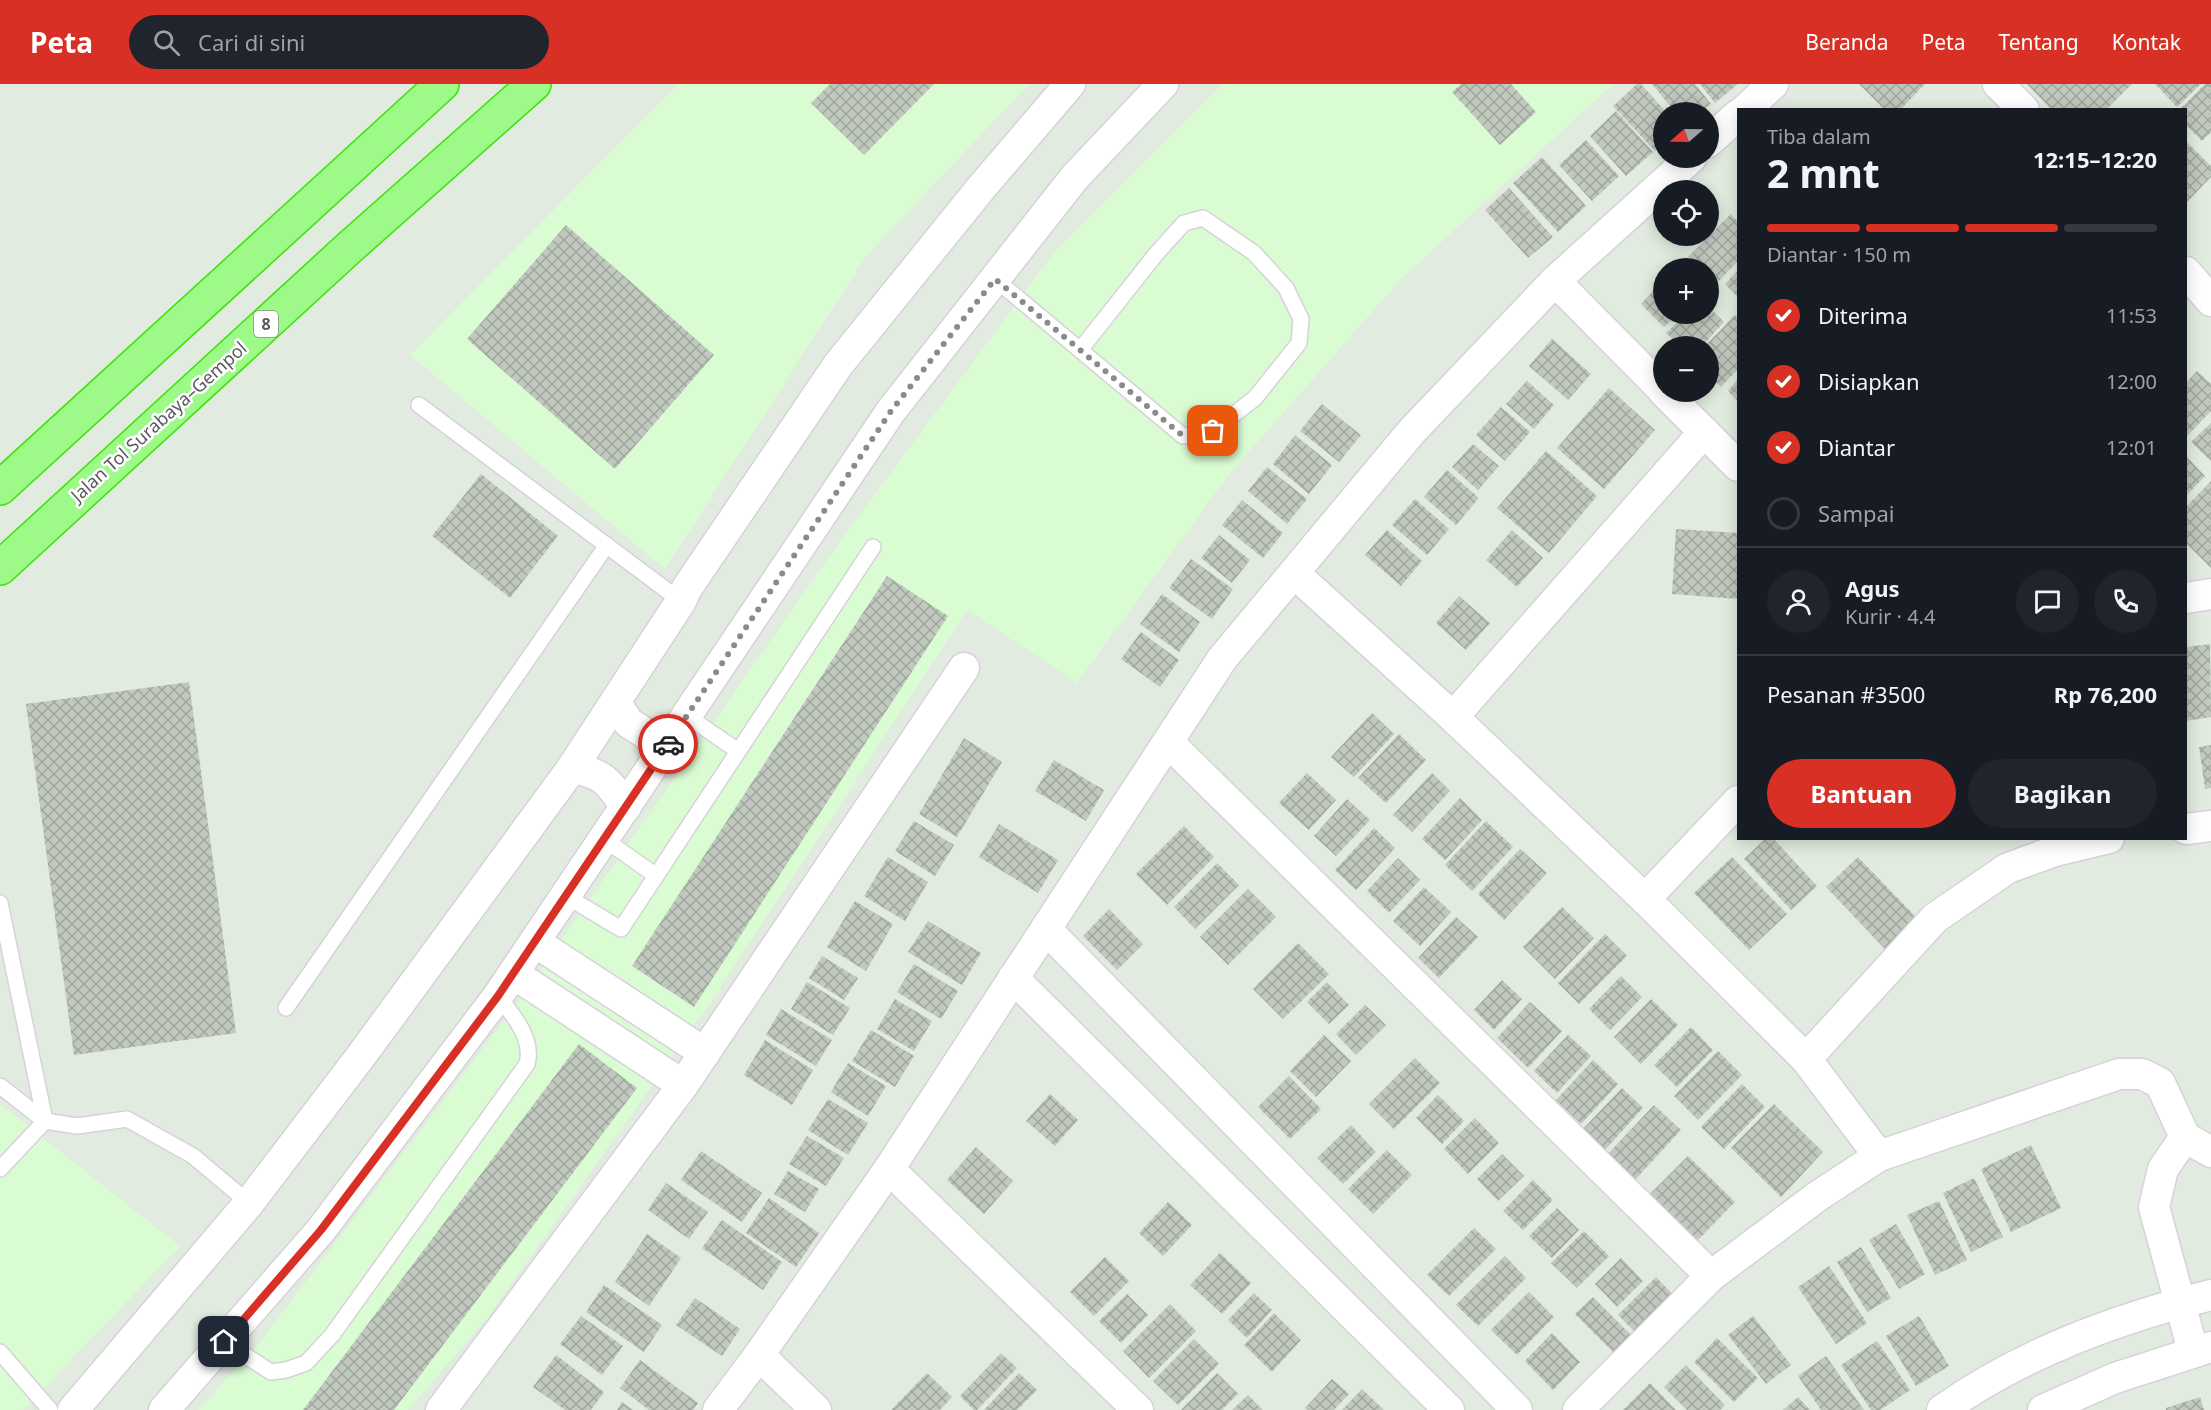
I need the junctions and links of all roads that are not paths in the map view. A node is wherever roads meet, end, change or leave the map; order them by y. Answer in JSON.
{"nodes":[{"id":1,"x":442,"y":84,"type":"edge"},
{"id":2,"x":534,"y":84,"type":"edge"},
{"id":3,"x":1070,"y":84,"type":"edge"},
{"id":4,"x":1163,"y":84,"type":"edge"},
{"id":5,"x":1773,"y":84,"type":"edge"},
{"id":6,"x":1998,"y":84,"type":"edge"},
{"id":7,"x":1749,"y":108,"type":"edge"},
{"id":8,"x":2022,"y":108,"type":"edge"},
{"id":9,"x":1680,"y":168,"type":"edge"},
{"id":10,"x":2187,"y":273,"type":"edge"},
{"id":11,"x":995,"y":279,"type":"junction"},
{"id":12,"x":1555,"y":281,"type":"junction"},
{"id":13,"x":2211,"y":301,"type":"edge"},
{"id":14,"x":1080,"y":350,"type":"junction"},
{"id":15,"x":1653,"y":380,"type":"edge"},
{"id":16,"x":1675,"y":402,"type":"edge"},
{"id":17,"x":419,"y":405,"type":"dead end"},
{"id":18,"x":1704,"y":432,"type":"junction"},
{"id":19,"x":1737,"y":465,"type":"edge"},
{"id":20,"x":0,"y":488,"type":"edge"},
{"id":21,"x":607,"y":545,"type":"junction"},
{"id":22,"x":873,"y":547,"type":"dead end"},
{"id":23,"x":0,"y":568,"type":"edge"},
{"id":24,"x":1294,"y":573,"type":"junction"},
{"id":25,"x":2211,"y":594,"type":"edge"},
{"id":26,"x":2187,"y":598,"type":"edge"},
{"id":27,"x":681,"y":601,"type":"junction"},
{"id":28,"x":964,"y":668,"type":"dead end"},
{"id":29,"x":615,"y":702,"type":"junction"},
{"id":30,"x":1453,"y":717,"type":"junction"},
{"id":31,"x":680,"y":726,"type":"junction"},
{"id":32,"x":1169,"y":743,"type":"junction"},
{"id":33,"x":738,"y":751,"type":"junction"},
{"id":34,"x":572,"y":768,"type":"junction"},
{"id":35,"x":1737,"y":802,"type":"edge"},
{"id":36,"x":626,"y":807,"type":"junction"},
{"id":37,"x":2211,"y":826,"type":"edge"},
{"id":38,"x":2187,"y":829,"type":"edge"},
{"id":39,"x":604,"y":839,"type":"junction"},
{"id":40,"x":2101,"y":840,"type":"edge"},
{"id":41,"x":655,"y":875,"type":"junction"},
{"id":42,"x":566,"y":896,"type":"junction"},
{"id":43,"x":1645,"y":899,"type":"junction"},
{"id":44,"x":0,"y":903,"type":"edge"},
{"id":45,"x":1046,"y":929,"type":"junction"},
{"id":46,"x":535,"y":942,"type":"junction"},
{"id":47,"x":1013,"y":978,"type":"junction"},
{"id":48,"x":506,"y":985,"type":"junction"},
{"id":49,"x":286,"y":1008,"type":"dead end"},
{"id":50,"x":705,"y":1053,"type":"junction"},
{"id":51,"x":1806,"y":1059,"type":"junction"},
{"id":52,"x":683,"y":1085,"type":"junction"},
{"id":53,"x":0,"y":1086,"type":"edge"},
{"id":54,"x":45,"y":1121,"type":"junction"},
{"id":55,"x":2185,"y":1137,"type":"junction"},
{"id":56,"x":2211,"y":1152,"type":"edge"},
{"id":57,"x":1879,"y":1156,"type":"junction"},
{"id":58,"x":0,"y":1169,"type":"edge"},
{"id":59,"x":889,"y":1169,"type":"junction"},
{"id":60,"x":249,"y":1203,"type":"junction"},
{"id":61,"x":1711,"y":1276,"type":"junction"},
{"id":62,"x":2211,"y":1295,"type":"edge"},
{"id":63,"x":2178,"y":1303,"type":"junction"},
{"id":64,"x":224,"y":1342,"type":"junction"},
{"id":65,"x":2202,"y":1349,"type":"edge"},
{"id":66,"x":0,"y":1352,"type":"edge"},
{"id":67,"x":759,"y":1355,"type":"junction"},
{"id":68,"x":50,"y":1410,"type":"edge"},
{"id":69,"x":73,"y":1410,"type":"edge"},
{"id":70,"x":164,"y":1410,"type":"edge"},
{"id":71,"x":441,"y":1410,"type":"edge"},
{"id":72,"x":718,"y":1410,"type":"edge"},
{"id":73,"x":816,"y":1410,"type":"edge"},
{"id":74,"x":1138,"y":1410,"type":"edge"},
{"id":75,"x":1449,"y":1410,"type":"edge"},
{"id":76,"x":1517,"y":1410,"type":"edge"},
{"id":77,"x":1578,"y":1410,"type":"edge"},
{"id":78,"x":1942,"y":1410,"type":"edge"},
{"id":79,"x":2043,"y":1410,"type":"edge"}],
"edges":[{"from":1,"to":20,"type":"highway"},
{"from":2,"to":23,"type":"highway","name":"Jalan Tol Surabaya–Gempol","number":"8"},
{"from":3,"to":27,"type":"street"},
{"from":4,"to":11,"type":"street"},
{"from":5,"to":7,"type":"street"},
{"from":6,"to":8,"type":"street"},
{"from":9,"to":12,"type":"street"},
{"from":10,"to":13,"type":"street"},
{"from":11,"to":14,"type":"lane"},
{"from":11,"to":31,"type":"street"},
{"from":12,"to":15,"type":"street"},
{"from":12,"to":24,"type":"street"},
{"from":14,"to":14,"type":"lane"},
{"from":16,"to":18,"type":"street"},
{"from":17,"to":21,"type":"lane"},
{"from":18,"to":19,"type":"street"},
{"from":18,"to":30,"type":"street"},
{"from":21,"to":27,"type":"lane"},
{"from":21,"to":49,"type":"lane"},
{"from":22,"to":33,"type":"lane"},
{"from":24,"to":30,"type":"street"},
{"from":24,"to":32,"type":"street"},
{"from":25,"to":26,"type":"street"},
{"from":27,"to":29,"type":"street"},
{"from":28,"to":50,"type":"street"},
{"from":29,"to":31,"type":"street"},
{"from":29,"to":34,"type":"street"},
{"from":30,"to":43,"type":"street"},
{"from":31,"to":33,"type":"lane"},
{"from":31,"to":36,"type":"street"},
{"from":32,"to":45,"type":"street"},
{"from":32,"to":61,"type":"street"},
{"from":33,"to":41,"type":"lane"},
{"from":34,"to":36,"type":"street"},
{"from":34,"to":60,"type":"street"},
{"from":35,"to":43,"type":"street"},
{"from":36,"to":39,"type":"street"},
{"from":37,"to":38,"type":"street"},
{"from":39,"to":41,"type":"lane"},
{"from":39,"to":42,"type":"street"},
{"from":40,"to":51,"type":"street"},
{"from":41,"to":42,"type":"lane"},
{"from":42,"to":46,"type":"street"},
{"from":43,"to":51,"type":"street"},
{"from":44,"to":54,"type":"lane"},
{"from":45,"to":47,"type":"street"},
{"from":45,"to":76,"type":"street"},
{"from":46,"to":48,"type":"street"},
{"from":46,"to":50,"type":"street"},
{"from":47,"to":59,"type":"street"},
{"from":47,"to":75,"type":"street"},
{"from":48,"to":52,"type":"street"},
{"from":48,"to":64,"type":"street"},
{"from":48,"to":64,"type":"lane"},
{"from":50,"to":52,"type":"street"},
{"from":51,"to":57,"type":"street"},
{"from":52,"to":71,"type":"street"},
{"from":53,"to":54,"type":"lane"},
{"from":54,"to":58,"type":"lane"},
{"from":54,"to":60,"type":"lane"},
{"from":55,"to":56,"type":"street"},
{"from":55,"to":57,"type":"street"},
{"from":55,"to":63,"type":"street"},
{"from":57,"to":61,"type":"street"},
{"from":59,"to":67,"type":"street"},
{"from":59,"to":74,"type":"street"},
{"from":60,"to":69,"type":"street"},
{"from":61,"to":77,"type":"street"},
{"from":62,"to":63,"type":"street"},
{"from":63,"to":65,"type":"street"},
{"from":63,"to":78,"type":"street"},
{"from":64,"to":70,"type":"street"},
{"from":65,"to":79,"type":"street"},
{"from":66,"to":68,"type":"lane"},
{"from":67,"to":72,"type":"street"},
{"from":67,"to":73,"type":"street"}]}
